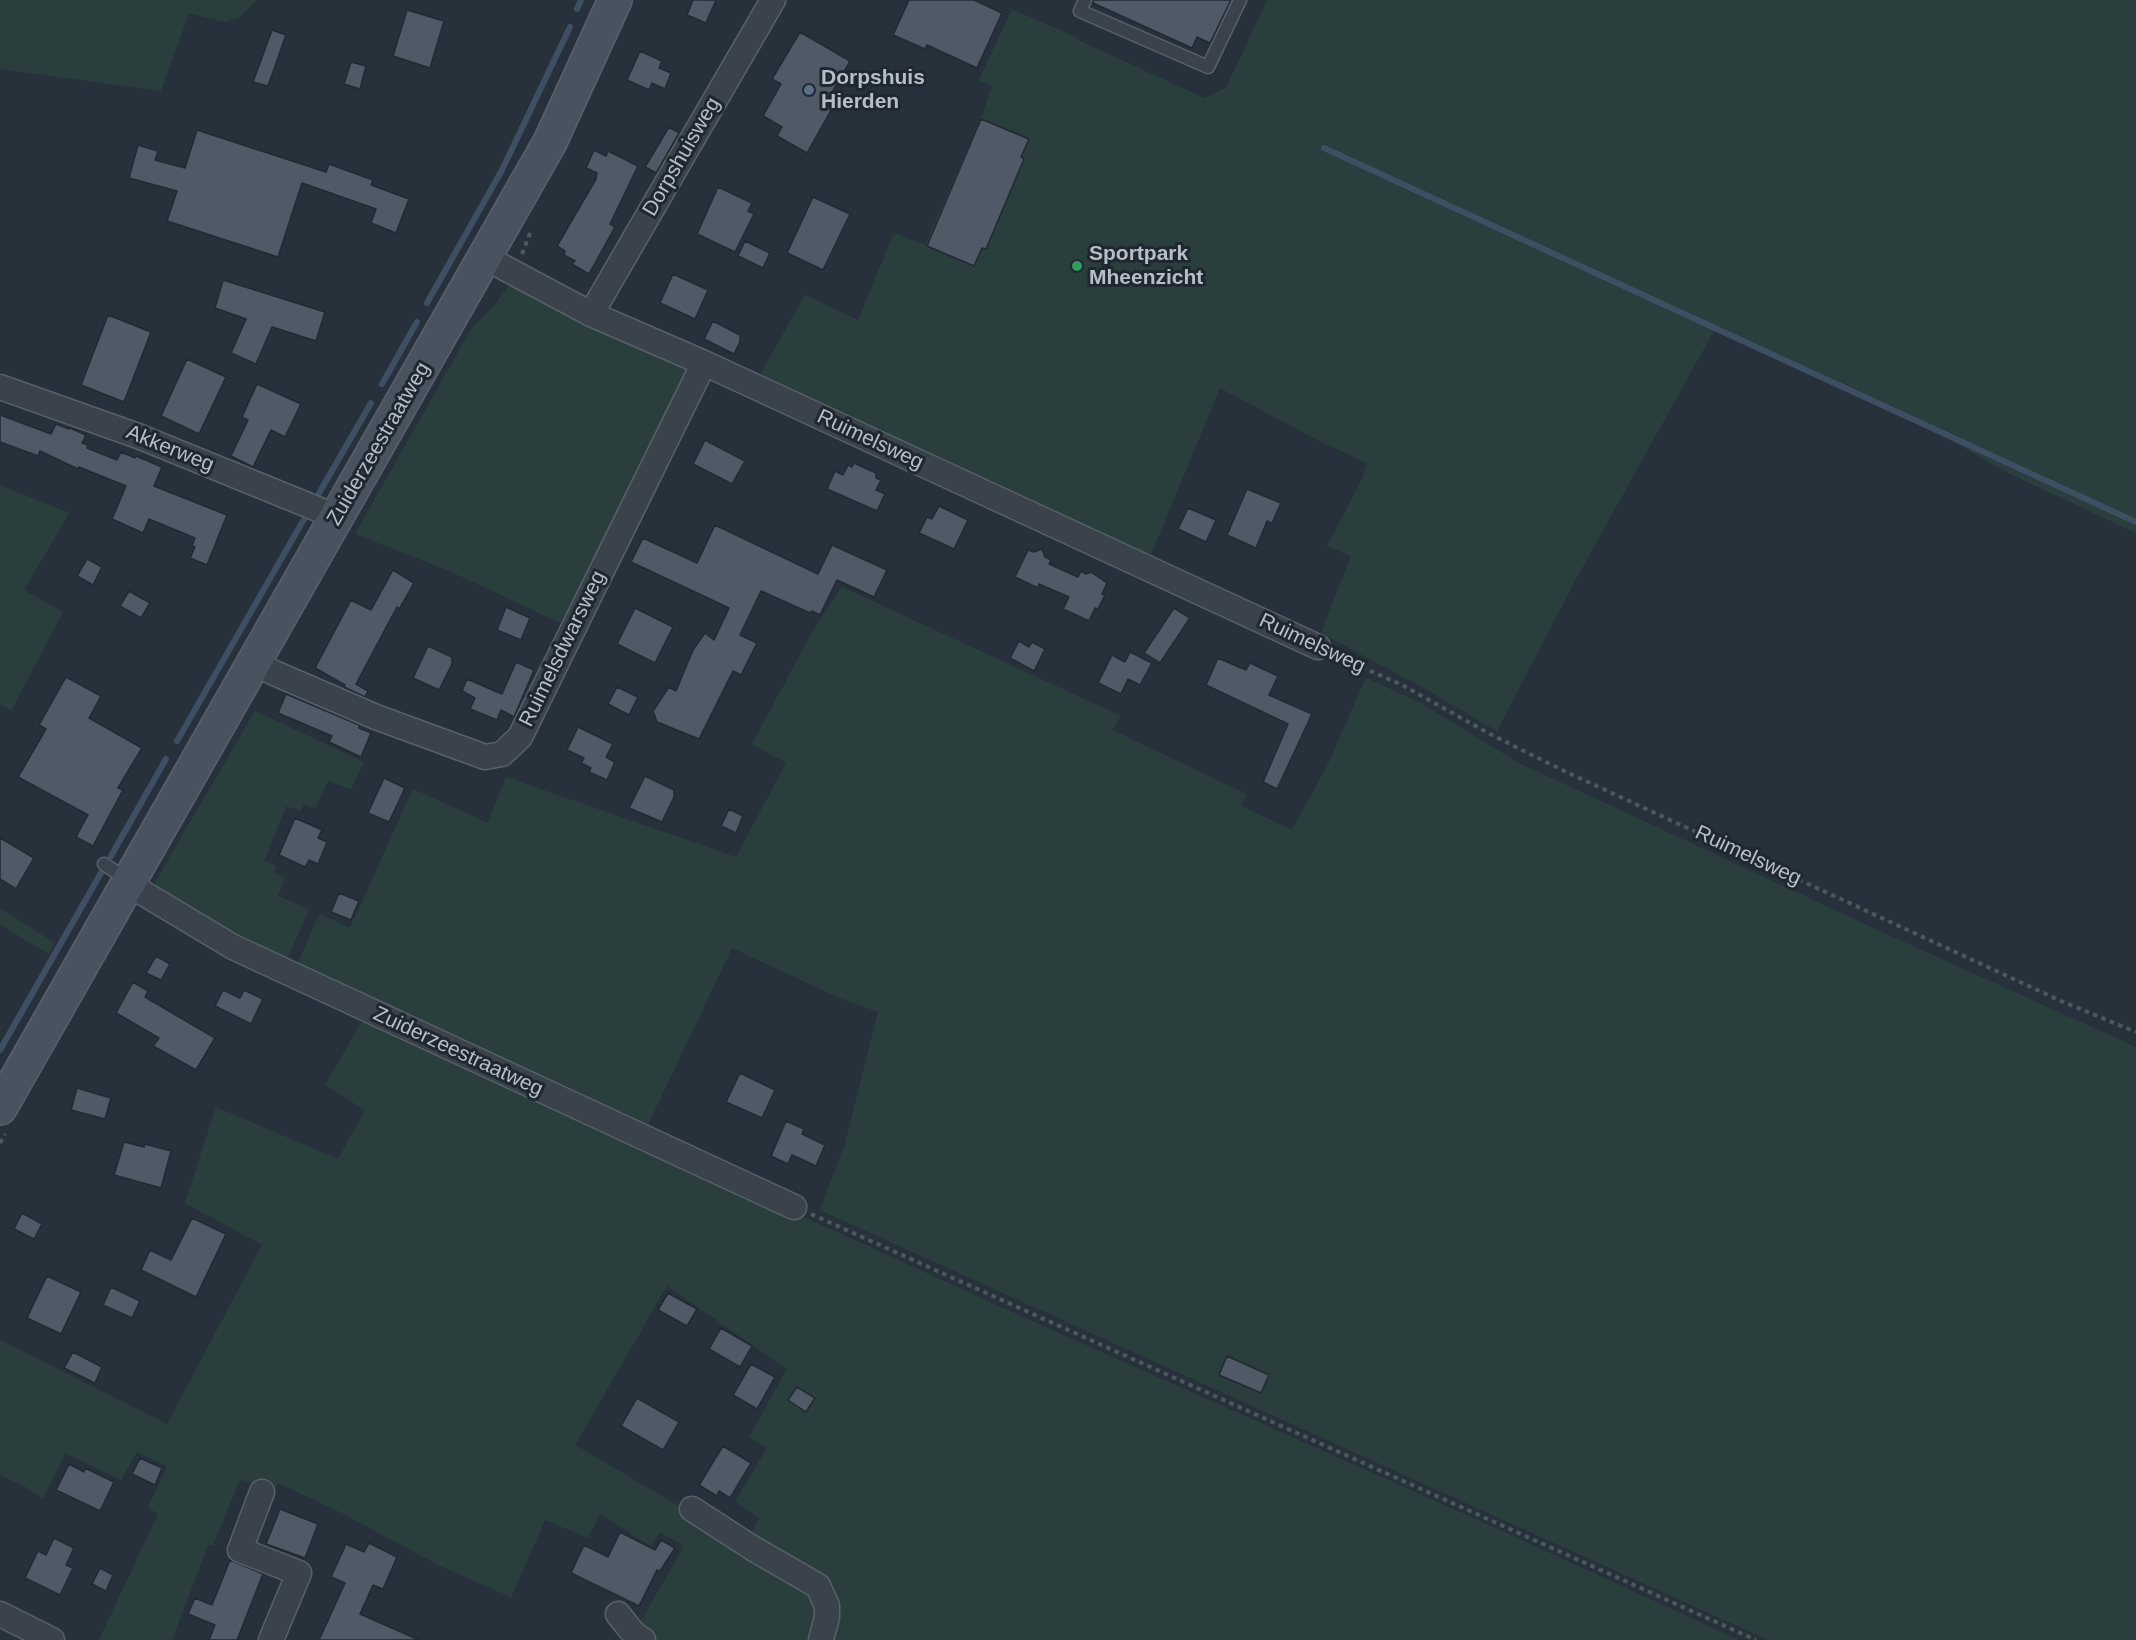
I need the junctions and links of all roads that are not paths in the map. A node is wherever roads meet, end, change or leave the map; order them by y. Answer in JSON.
{"nodes":[{"id":1,"x":615,"y":0,"type":"edge"},
{"id":2,"x":773,"y":0,"type":"edge"},
{"id":3,"x":1085,"y":0,"type":"edge"},
{"id":4,"x":1240,"y":0,"type":"edge"},
{"id":5,"x":486,"y":258,"type":"junction"},
{"id":6,"x":591,"y":314,"type":"junction"},
{"id":7,"x":704,"y":363,"type":"junction"},
{"id":8,"x":0,"y":387,"type":"edge"},
{"id":9,"x":338,"y":517,"type":"junction"},
{"id":10,"x":1318,"y":647,"type":"road end"},
{"id":11,"x":254,"y":661,"type":"junction"},
{"id":12,"x":117,"y":873,"type":"junction"},
{"id":13,"x":0,"y":1108,"type":"edge"},
{"id":14,"x":794,"y":1207,"type":"road end"},
{"id":15,"x":262,"y":1492,"type":"dead end"},
{"id":16,"x":692,"y":1509,"type":"dead end"},
{"id":17,"x":0,"y":1614,"type":"edge"},
{"id":18,"x":618,"y":1614,"type":"dead end"},
{"id":19,"x":52,"y":1640,"type":"edge"},
{"id":20,"x":271,"y":1640,"type":"edge"},
{"id":21,"x":643,"y":1640,"type":"edge"},
{"id":22,"x":821,"y":1640,"type":"edge"}],
"edges":[{"from":1,"to":5,"type":"main road","name":"Zuiderzeestraatweg"},
{"from":2,"to":6,"type":"street","name":"Dorpshuisweg"},
{"from":3,"to":4,"type":"lane"},
{"from":5,"to":6,"type":"street","name":"Ruimelsweg"},
{"from":5,"to":9,"type":"main road","name":"Zuiderzeestraatweg"},
{"from":6,"to":7,"type":"street","name":"Ruimelsweg"},
{"from":7,"to":10,"type":"street","name":"Ruimelsweg"},
{"from":7,"to":11,"type":"street","name":"Ruimelsdwarsweg"},
{"from":8,"to":9,"type":"street","name":"Akkerweg"},
{"from":9,"to":11,"type":"main road","name":"Zuiderzeestraatweg"},
{"from":11,"to":12,"type":"main road","name":"Zuiderzeestraatweg"},
{"from":12,"to":13,"type":"main road","name":"Zuiderzeestraatweg"},
{"from":12,"to":14,"type":"street","name":"Zuiderzeestraatweg"},
{"from":15,"to":20,"type":"street"},
{"from":16,"to":22,"type":"street"},
{"from":17,"to":19,"type":"street"},
{"from":18,"to":21,"type":"street"}]}
